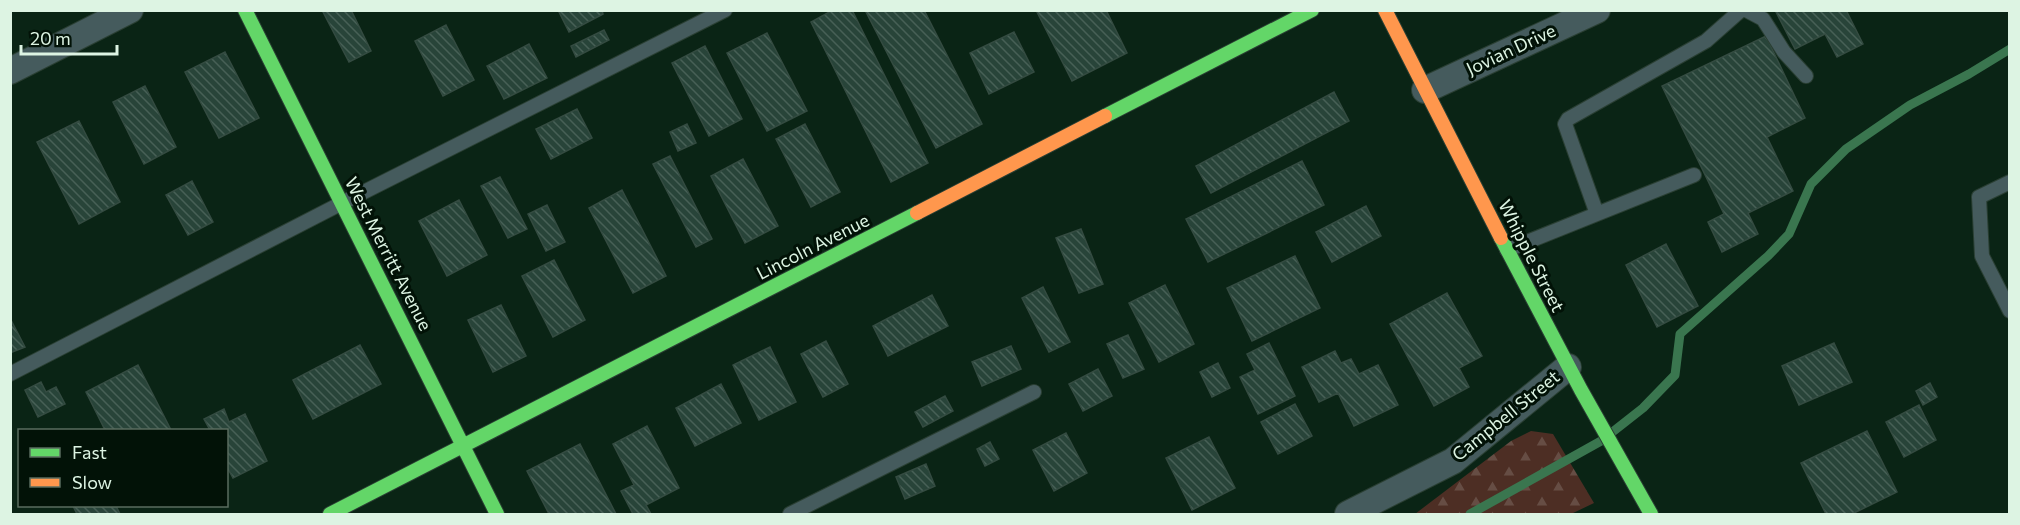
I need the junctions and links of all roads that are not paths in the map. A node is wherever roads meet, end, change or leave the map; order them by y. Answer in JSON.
{"nodes":[{"id":1,"x":130,"y":10,"type":"edge"},
{"id":2,"x":245,"y":10,"type":"edge"},
{"id":3,"x":725,"y":10,"type":"edge"},
{"id":4,"x":1312,"y":10,"type":"edge"},
{"id":5,"x":1385,"y":10,"type":"edge"},
{"id":6,"x":1597,"y":10,"type":"edge"},
{"id":7,"x":1741,"y":10,"type":"edge"},
{"id":8,"x":1746,"y":10,"type":"edge"},
{"id":9,"x":10,"y":71,"type":"edge"},
{"id":10,"x":1806,"y":76,"type":"dead end"},
{"id":11,"x":1425,"y":90,"type":"junction"},
{"id":12,"x":1694,"y":175,"type":"dead end"},
{"id":13,"x":2010,"y":182,"type":"edge"},
{"id":14,"x":342,"y":204,"type":"junction"},
{"id":15,"x":1597,"y":214,"type":"junction"},
{"id":16,"x":1508,"y":250,"type":"junction"},
{"id":17,"x":2010,"y":311,"type":"edge"},
{"id":18,"x":1568,"y":367,"type":"junction"},
{"id":19,"x":10,"y":374,"type":"edge"},
{"id":20,"x":1034,"y":392,"type":"dead end"},
{"id":21,"x":464,"y":447,"type":"junction"},
{"id":22,"x":330,"y":514,"type":"edge"},
{"id":23,"x":497,"y":514,"type":"edge"},
{"id":24,"x":790,"y":514,"type":"edge"},
{"id":25,"x":1348,"y":514,"type":"edge"},
{"id":26,"x":1651,"y":514,"type":"edge"}],
"edges":[{"from":1,"to":9,"type":"street"},
{"from":2,"to":14,"type":"street","name":"West Merritt Avenue"},
{"from":3,"to":14,"type":"lane"},
{"from":4,"to":21,"type":"street","name":"Lincoln Avenue"},
{"from":5,"to":11,"type":"street","name":"Whipple Street"},
{"from":6,"to":11,"type":"street","name":"Jovian Drive"},
{"from":7,"to":15,"type":"lane"},
{"from":8,"to":10,"type":"lane"},
{"from":11,"to":16,"type":"street","name":"Whipple Street"},
{"from":12,"to":15,"type":"lane"},
{"from":13,"to":17,"type":"lane"},
{"from":14,"to":19,"type":"lane"},
{"from":14,"to":21,"type":"street","name":"West Merritt Avenue"},
{"from":15,"to":16,"type":"lane"},
{"from":16,"to":18,"type":"street","name":"Whipple Street"},
{"from":18,"to":25,"type":"street","name":"Campbell Street"},
{"from":18,"to":26,"type":"street","name":"Whipple Street"},
{"from":20,"to":24,"type":"lane"},
{"from":21,"to":22,"type":"street","name":"Lincoln Avenue"},
{"from":21,"to":23,"type":"street","name":"West Merritt Avenue"}]}
